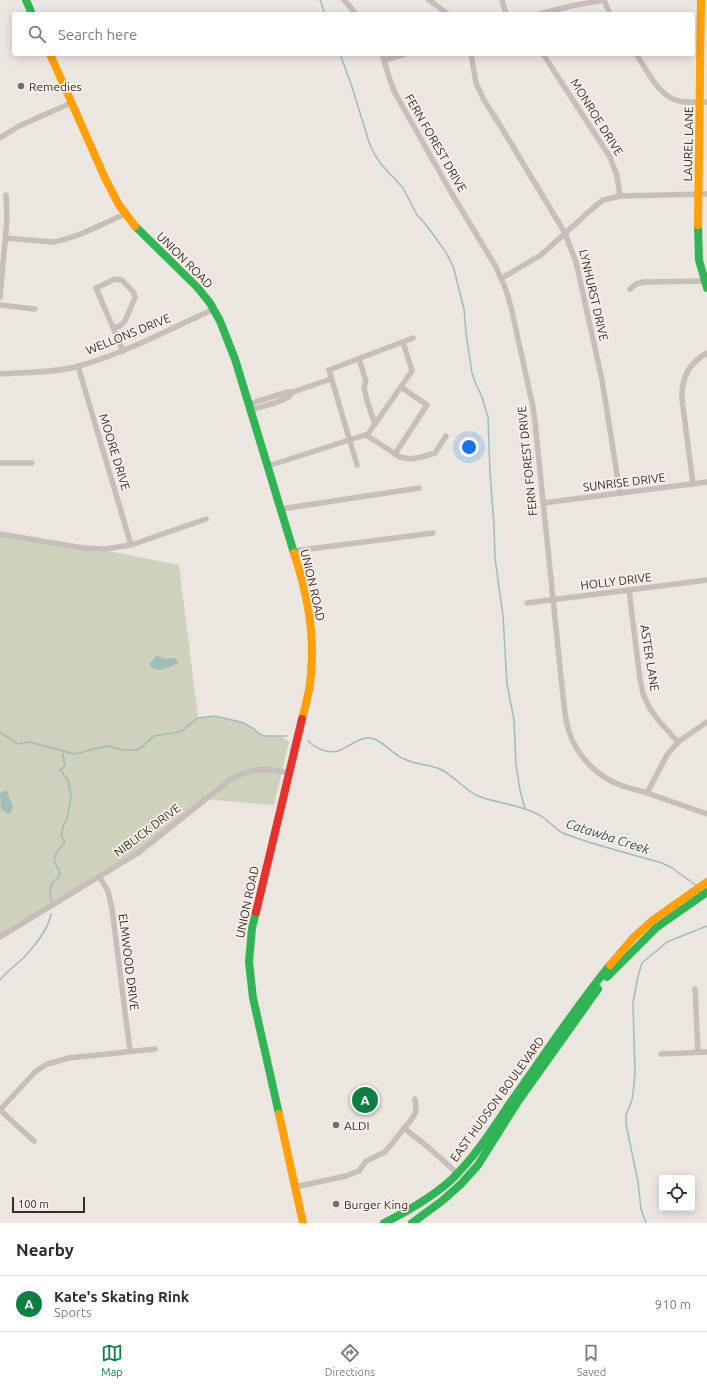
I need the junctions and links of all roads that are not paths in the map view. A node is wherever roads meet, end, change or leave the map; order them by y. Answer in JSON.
{"nodes":[{"id":1,"x":26,"y":0,"type":"edge"},
{"id":2,"x":344,"y":0,"type":"edge"},
{"id":3,"x":429,"y":0,"type":"edge"},
{"id":4,"x":502,"y":0,"type":"edge"},
{"id":5,"x":604,"y":0,"type":"edge"},
{"id":6,"x":702,"y":0,"type":"edge"},
{"id":7,"x":31,"y":12,"type":"edge"},
{"id":8,"x":354,"y":12,"type":"edge"},
{"id":9,"x":445,"y":12,"type":"edge"},
{"id":10,"x":505,"y":12,"type":"edge"},
{"id":11,"x":548,"y":12,"type":"edge"},
{"id":12,"x":609,"y":12,"type":"edge"},
{"id":13,"x":51,"y":56,"type":"edge"},
{"id":14,"x":383,"y":56,"type":"edge"},
{"id":15,"x":394,"y":56,"type":"edge"},
{"id":16,"x":471,"y":56,"type":"edge"},
{"id":17,"x":544,"y":56,"type":"edge"},
{"id":18,"x":637,"y":56,"type":"edge"},
{"id":19,"x":385,"y":60,"type":"junction"},
{"id":20,"x":704,"y":102,"type":"edge"},
{"id":21,"x":71,"y":103,"type":"junction"},
{"id":22,"x":0,"y":138,"type":"edge"},
{"id":23,"x":703,"y":194,"type":"edge"},
{"id":24,"x":6,"y":195,"type":"dead end"},
{"id":25,"x":620,"y":196,"type":"junction"},
{"id":26,"x":125,"y":214,"type":"junction"},
{"id":27,"x":565,"y":233,"type":"junction"},
{"id":28,"x":6,"y":238,"type":"junction"},
{"id":29,"x":502,"y":278,"type":"junction"},
{"id":30,"x":706,"y":283,"type":"edge"},
{"id":31,"x":630,"y":289,"type":"dead end"},
{"id":32,"x":0,"y":297,"type":"edge"},
{"id":33,"x":0,"y":305,"type":"edge"},
{"id":34,"x":35,"y":309,"type":"dead end"},
{"id":35,"x":214,"y":309,"type":"junction"},
{"id":36,"x":113,"y":328,"type":"junction"},
{"id":37,"x":413,"y":338,"type":"dead end"},
{"id":38,"x":403,"y":342,"type":"junction"},
{"id":39,"x":123,"y":351,"type":"junction"},
{"id":40,"x":707,"y":353,"type":"edge"},
{"id":41,"x":359,"y":359,"type":"junction"},
{"id":42,"x":78,"y":366,"type":"junction"},
{"id":43,"x":0,"y":374,"type":"edge"},
{"id":44,"x":331,"y":379,"type":"junction"},
{"id":45,"x":401,"y":387,"type":"junction"},
{"id":46,"x":250,"y":407,"type":"junction"},
{"id":47,"x":375,"y":424,"type":"junction"},
{"id":48,"x":366,"y":435,"type":"junction"},
{"id":49,"x":446,"y":436,"type":"dead end"},
{"id":50,"x":350,"y":440,"type":"junction"},
{"id":51,"x":395,"y":454,"type":"junction"},
{"id":52,"x":32,"y":462,"type":"dead end"},
{"id":53,"x":0,"y":463,"type":"edge"},
{"id":54,"x":357,"y":465,"type":"dead end"},
{"id":55,"x":268,"y":466,"type":"junction"},
{"id":56,"x":707,"y":482,"type":"edge"},
{"id":57,"x":693,"y":484,"type":"junction"},
{"id":58,"x":420,"y":488,"type":"dead end"},
{"id":59,"x":620,"y":494,"type":"junction"},
{"id":60,"x":543,"y":503,"type":"junction"},
{"id":61,"x":281,"y":508,"type":"junction"},
{"id":62,"x":206,"y":519,"type":"dead end"},
{"id":63,"x":433,"y":532,"type":"dead end"},
{"id":64,"x":0,"y":534,"type":"edge"},
{"id":65,"x":132,"y":545,"type":"junction"},
{"id":66,"x":294,"y":551,"type":"junction"},
{"id":67,"x":707,"y":580,"type":"edge"},
{"id":68,"x":629,"y":590,"type":"junction"},
{"id":69,"x":553,"y":600,"type":"junction"},
{"id":70,"x":527,"y":603,"type":"dead end"},
{"id":71,"x":707,"y":722,"type":"edge"},
{"id":72,"x":678,"y":742,"type":"junction"},
{"id":73,"x":289,"y":773,"type":"junction"},
{"id":74,"x":647,"y":793,"type":"junction"},
{"id":75,"x":707,"y":814,"type":"edge"},
{"id":76,"x":100,"y":878,"type":"junction"},
{"id":77,"x":707,"y":882,"type":"edge"},
{"id":78,"x":707,"y":892,"type":"edge"},
{"id":79,"x":0,"y":937,"type":"edge"},
{"id":80,"x":695,"y":989,"type":"dead end"},
{"id":81,"x":583,"y":1006,"type":"junction"},
{"id":82,"x":155,"y":1049,"type":"dead end"},
{"id":83,"x":130,"y":1052,"type":"junction"},
{"id":84,"x":698,"y":1052,"type":"junction"},
{"id":85,"x":707,"y":1052,"type":"edge"},
{"id":86,"x":661,"y":1054,"type":"dead end"},
{"id":87,"x":415,"y":1099,"type":"dead end"},
{"id":88,"x":0,"y":1110,"type":"edge"},
{"id":89,"x":404,"y":1128,"type":"junction"},
{"id":90,"x":34,"y":1141,"type":"dead end"},
{"id":91,"x":458,"y":1174,"type":"junction"},
{"id":92,"x":295,"y":1187,"type":"junction"},
{"id":93,"x":303,"y":1223,"type":"edge"},
{"id":94,"x":384,"y":1223,"type":"edge"},
{"id":95,"x":412,"y":1223,"type":"edge"}],
"edges":[{"from":1,"to":7,"type":"main road"},
{"from":2,"to":8,"type":"street"},
{"from":3,"to":9,"type":"street"},
{"from":4,"to":10,"type":"street"},
{"from":5,"to":11,"type":"street"},
{"from":5,"to":12,"type":"street"},
{"from":6,"to":20,"type":"main road","name":"LAUREL LANE"},
{"from":13,"to":21,"type":"main road","name":"UNION ROAD"},
{"from":14,"to":19,"type":"street","name":"FERN FOREST DRIVE"},
{"from":15,"to":19,"type":"street"},
{"from":16,"to":27,"type":"street","name":"LYNHURST DRIVE"},
{"from":17,"to":25,"type":"street","name":"MONROE DRIVE"},
{"from":18,"to":20,"type":"street"},
{"from":19,"to":29,"type":"street","name":"FERN FOREST DRIVE"},
{"from":20,"to":23,"type":"main road","name":"LAUREL LANE"},
{"from":21,"to":22,"type":"street"},
{"from":21,"to":26,"type":"main road","name":"UNION ROAD"},
{"from":23,"to":25,"type":"street"},
{"from":23,"to":30,"type":"main road","name":"LAUREL LANE"},
{"from":24,"to":28,"type":"street"},
{"from":25,"to":27,"type":"street"},
{"from":26,"to":28,"type":"street"},
{"from":26,"to":35,"type":"main road","name":"UNION ROAD"},
{"from":27,"to":29,"type":"street"},
{"from":27,"to":59,"type":"street","name":"LYNHURST DRIVE"},
{"from":28,"to":32,"type":"street"},
{"from":29,"to":60,"type":"street","name":"FERN FOREST DRIVE"},
{"from":30,"to":31,"type":"street"},
{"from":33,"to":34,"type":"street"},
{"from":35,"to":39,"type":"street","name":"WELLONS DRIVE"},
{"from":35,"to":46,"type":"main road","name":"UNION ROAD"},
{"from":36,"to":36,"type":"street"},
{"from":36,"to":39,"type":"street"},
{"from":37,"to":38,"type":"street"},
{"from":38,"to":41,"type":"street"},
{"from":38,"to":45,"type":"street"},
{"from":39,"to":42,"type":"street","name":"WELLONS DRIVE"},
{"from":40,"to":57,"type":"street"},
{"from":41,"to":44,"type":"street"},
{"from":41,"to":47,"type":"street"},
{"from":42,"to":43,"type":"street","name":"WELLONS DRIVE"},
{"from":42,"to":65,"type":"street","name":"MOORE DRIVE"},
{"from":44,"to":46,"type":"street"},
{"from":44,"to":50,"type":"street"},
{"from":45,"to":47,"type":"street"},
{"from":45,"to":51,"type":"street"},
{"from":46,"to":55,"type":"main road","name":"UNION ROAD"},
{"from":47,"to":48,"type":"street"},
{"from":48,"to":50,"type":"street"},
{"from":48,"to":51,"type":"street"},
{"from":49,"to":51,"type":"street"},
{"from":50,"to":54,"type":"street"},
{"from":50,"to":55,"type":"street"},
{"from":52,"to":53,"type":"street"},
{"from":55,"to":61,"type":"main road","name":"UNION ROAD"},
{"from":56,"to":57,"type":"street","name":"SUNRISE DRIVE"},
{"from":57,"to":59,"type":"street","name":"SUNRISE DRIVE"},
{"from":58,"to":61,"type":"street"},
{"from":59,"to":60,"type":"street","name":"SUNRISE DRIVE"},
{"from":60,"to":69,"type":"street","name":"FERN FOREST DRIVE"},
{"from":61,"to":66,"type":"main road","name":"UNION ROAD"},
{"from":62,"to":65,"type":"street"},
{"from":63,"to":66,"type":"street"},
{"from":64,"to":65,"type":"street"},
{"from":66,"to":73,"type":"main road","name":"UNION ROAD"},
{"from":67,"to":68,"type":"street","name":"HOLLY DRIVE"},
{"from":68,"to":69,"type":"street","name":"HOLLY DRIVE"},
{"from":68,"to":72,"type":"street","name":"ASTER LANE"},
{"from":69,"to":70,"type":"street","name":"HOLLY DRIVE"},
{"from":69,"to":74,"type":"street","name":"FERN FOREST DRIVE"},
{"from":71,"to":72,"type":"street"},
{"from":72,"to":74,"type":"street"},
{"from":73,"to":76,"type":"street","name":"NIBLICK DRIVE"},
{"from":73,"to":92,"type":"main road","name":"UNION ROAD"},
{"from":74,"to":75,"type":"street","name":"FERN FOREST DRIVE"},
{"from":76,"to":79,"type":"street","name":"NIBLICK DRIVE"},
{"from":76,"to":83,"type":"street","name":"ELMWOOD DRIVE"},
{"from":77,"to":81,"type":"main road","name":"EAST HUDSON BOULEVARD"},
{"from":78,"to":81,"type":"main road","name":"EAST HUDSON BOULEVARD"},
{"from":80,"to":84,"type":"street"},
{"from":81,"to":91,"type":"main road","name":"EAST HUDSON BOULEVARD"},
{"from":81,"to":95,"type":"main road","name":"EAST HUDSON BOULEVARD"},
{"from":82,"to":83,"type":"street"},
{"from":83,"to":88,"type":"street"},
{"from":84,"to":85,"type":"street"},
{"from":84,"to":86,"type":"street"},
{"from":87,"to":89,"type":"street"},
{"from":88,"to":90,"type":"street"},
{"from":89,"to":91,"type":"street"},
{"from":89,"to":92,"type":"street"},
{"from":91,"to":94,"type":"main road","name":"EAST HUDSON BOULEVARD"},
{"from":92,"to":93,"type":"main road","name":"UNION ROAD"}]}
